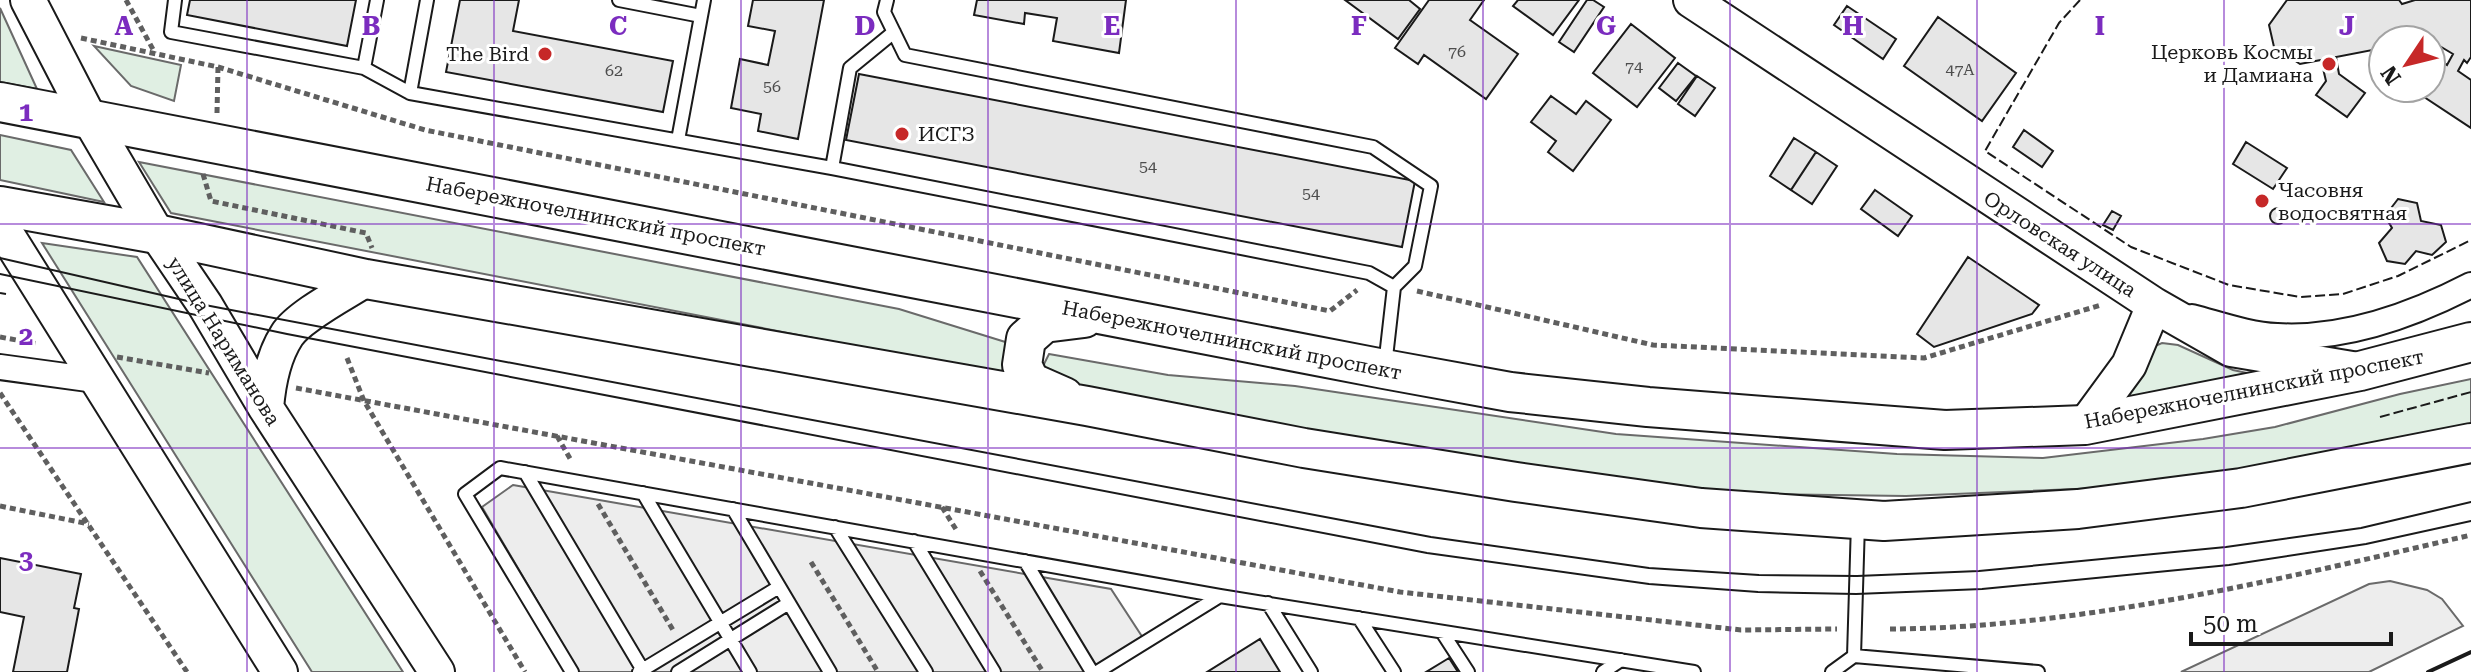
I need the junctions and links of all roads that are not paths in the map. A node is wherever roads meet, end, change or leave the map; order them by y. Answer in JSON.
{"nodes":[{"id":1,"x":28,"y":0,"type":"edge"},
{"id":2,"x":175,"y":0,"type":"edge"},
{"id":3,"x":377,"y":0,"type":"edge"},
{"id":4,"x":427,"y":0,"type":"edge"},
{"id":5,"x":619,"y":0,"type":"edge"},
{"id":6,"x":704,"y":0,"type":"edge"},
{"id":7,"x":887,"y":0,"type":"edge"},
{"id":8,"x":1691,"y":0,"type":"edge"},
{"id":9,"x":701,"y":16,"type":"junction"},
{"id":10,"x":894,"y":32,"type":"junction"},
{"id":11,"x":364,"y":68,"type":"junction"},
{"id":12,"x":410,"y":93,"type":"junction"},
{"id":13,"x":0,"y":102,"type":"edge"},
{"id":14,"x":89,"y":118,"type":"junction"},
{"id":15,"x":678,"y":140,"type":"junction"},
{"id":16,"x":832,"y":168,"type":"junction"},
{"id":17,"x":0,"y":206,"type":"edge"},
{"id":18,"x":0,"y":224,"type":"edge"},
{"id":19,"x":157,"y":234,"type":"junction"},
{"id":20,"x":370,"y":266,"type":"junction"},
{"id":21,"x":2471,"y":285,"type":"edge"},
{"id":22,"x":1394,"y":287,"type":"junction"},
{"id":23,"x":2159,"y":308,"type":"junction"},
{"id":24,"x":1103,"y":315,"type":"junction"},
{"id":25,"x":2471,"y":342,"type":"edge"},
{"id":26,"x":0,"y":367,"type":"edge"},
{"id":27,"x":106,"y":368,"type":"junction"},
{"id":28,"x":1384,"y":369,"type":"junction"},
{"id":29,"x":2360,"y":371,"type":"junction"},
{"id":30,"x":278,"y":398,"type":"junction"},
{"id":31,"x":1087,"y":406,"type":"junction"},
{"id":32,"x":2085,"y":425,"type":"junction"},
{"id":33,"x":2471,"y":443,"type":"edge"},
{"id":34,"x":525,"y":472,"type":"junction"},
{"id":35,"x":643,"y":493,"type":"junction"},
{"id":36,"x":733,"y":509,"type":"junction"},
{"id":37,"x":1858,"y":520,"type":"junction"},
{"id":38,"x":835,"y":527,"type":"junction"},
{"id":39,"x":914,"y":541,"type":"junction"},
{"id":40,"x":1025,"y":561,"type":"junction"},
{"id":41,"x":779,"y":587,"type":"junction"},
{"id":42,"x":1220,"y":596,"type":"junction"},
{"id":43,"x":789,"y":603,"type":"junction"},
{"id":44,"x":1268,"y":603,"type":"junction"},
{"id":45,"x":1359,"y":618,"type":"junction"},
{"id":46,"x":721,"y":623,"type":"junction"},
{"id":47,"x":1442,"y":632,"type":"junction"},
{"id":48,"x":730,"y":639,"type":"junction"},
{"id":49,"x":1854,"y":656,"type":"junction"},
{"id":50,"x":1621,"y":660,"type":"junction"},
{"id":51,"x":642,"y":671,"type":"edge"},
{"id":52,"x":280,"y":672,"type":"edge"},
{"id":53,"x":437,"y":672,"type":"edge"},
{"id":54,"x":572,"y":672,"type":"edge"},
{"id":55,"x":678,"y":672,"type":"edge"},
{"id":56,"x":750,"y":672,"type":"edge"},
{"id":57,"x":830,"y":672,"type":"edge"},
{"id":58,"x":926,"y":672,"type":"edge"},
{"id":59,"x":994,"y":672,"type":"edge"},
{"id":60,"x":1095,"y":672,"type":"edge"},
{"id":61,"x":1311,"y":672,"type":"edge"},
{"id":62,"x":1394,"y":672,"type":"edge"},
{"id":63,"x":1468,"y":672,"type":"edge"},
{"id":64,"x":1603,"y":672,"type":"edge"},
{"id":65,"x":1694,"y":672,"type":"edge"},
{"id":66,"x":1832,"y":672,"type":"edge"},
{"id":67,"x":2038,"y":672,"type":"edge"}],
"edges":[{"from":1,"to":14,"type":"main road","name":"улица Нариманова"},
{"from":2,"to":11,"type":"lane"},
{"from":3,"to":11,"type":"lane"},
{"from":4,"to":12,"type":"lane"},
{"from":5,"to":9,"type":"lane"},
{"from":6,"to":9,"type":"lane"},
{"from":7,"to":10,"type":"lane"},
{"from":8,"to":23,"type":"main road","name":"Орловская улица"},
{"from":9,"to":15,"type":"lane"},
{"from":10,"to":16,"type":"lane"},
{"from":10,"to":22,"type":"lane"},
{"from":11,"to":12,"type":"lane"},
{"from":12,"to":15,"type":"lane"},
{"from":13,"to":14,"type":"main road","name":"Набережночелнинский проспект"},
{"from":14,"to":19,"type":"main road","name":"улица Нариманова"},
{"from":14,"to":24,"type":"main road","name":"Набережночелнинский проспект"},
{"from":15,"to":16,"type":"lane"},
{"from":16,"to":22,"type":"lane"},
{"from":17,"to":19,"type":"main road"},
{"from":18,"to":27,"type":"main road"},
{"from":19,"to":20,"type":"main road"},
{"from":19,"to":30,"type":"main road","name":"улица Нариманова"},
{"from":20,"to":30,"type":"main road"},
{"from":20,"to":31,"type":"main road"},
{"from":21,"to":23,"type":"street","name":"Орловская улица"},
{"from":22,"to":28,"type":"lane"},
{"from":23,"to":29,"type":"main road"},
{"from":23,"to":32,"type":"main road"},
{"from":24,"to":28,"type":"main road","name":"Набережночелнинский проспект"},
{"from":24,"to":31,"type":"main road"},
{"from":25,"to":29,"type":"main road","name":"Набережночелнинский проспект"},
{"from":26,"to":27,"type":"street"},
{"from":27,"to":52,"type":"main road"},
{"from":28,"to":32,"type":"main road","name":"Набережночелнинский проспект"},
{"from":29,"to":32,"type":"main road","name":"Набережночелнинский проспект"},
{"from":30,"to":53,"type":"main road","name":"улица Нариманова"},
{"from":31,"to":37,"type":"main road"},
{"from":33,"to":37,"type":"main road"},
{"from":34,"to":35,"type":"lane"},
{"from":34,"to":51,"type":"lane"},
{"from":34,"to":54,"type":"lane"},
{"from":35,"to":36,"type":"lane"},
{"from":35,"to":46,"type":"lane"},
{"from":36,"to":38,"type":"lane"},
{"from":36,"to":41,"type":"lane"},
{"from":37,"to":49,"type":"lane"},
{"from":38,"to":39,"type":"lane"},
{"from":38,"to":58,"type":"lane"},
{"from":39,"to":40,"type":"lane"},
{"from":39,"to":59,"type":"lane"},
{"from":40,"to":42,"type":"lane"},
{"from":40,"to":60,"type":"lane"},
{"from":41,"to":43,"type":"lane"},
{"from":41,"to":46,"type":"lane"},
{"from":42,"to":44,"type":"lane"},
{"from":42,"to":60,"type":"lane"},
{"from":43,"to":48,"type":"lane"},
{"from":43,"to":57,"type":"lane"},
{"from":44,"to":45,"type":"lane"},
{"from":44,"to":61,"type":"lane"},
{"from":45,"to":47,"type":"lane"},
{"from":45,"to":62,"type":"lane"},
{"from":46,"to":48,"type":"lane"},
{"from":46,"to":51,"type":"lane"},
{"from":47,"to":50,"type":"lane"},
{"from":47,"to":63,"type":"lane"},
{"from":48,"to":55,"type":"lane"},
{"from":48,"to":56,"type":"lane"},
{"from":49,"to":66,"type":"lane"},
{"from":49,"to":67,"type":"lane"},
{"from":50,"to":64,"type":"lane"},
{"from":50,"to":65,"type":"lane"}]}
